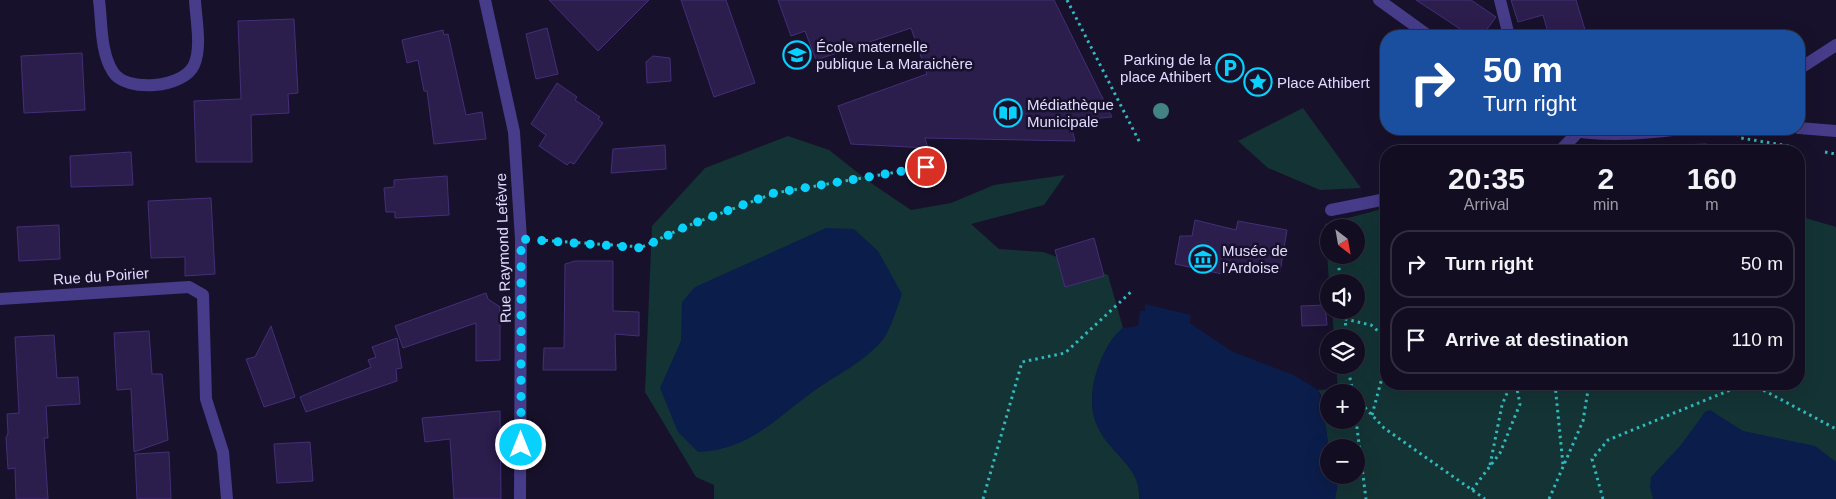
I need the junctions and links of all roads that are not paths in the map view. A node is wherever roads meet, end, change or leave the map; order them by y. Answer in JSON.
{"nodes":[{"id":1,"x":99,"y":0,"type":"edge"},
{"id":2,"x":195,"y":0,"type":"edge"},
{"id":3,"x":485,"y":0,"type":"edge"},
{"id":4,"x":1378,"y":0,"type":"edge"},
{"id":5,"x":1500,"y":0,"type":"edge"},
{"id":6,"x":1420,"y":30,"type":"edge"},
{"id":7,"x":1508,"y":30,"type":"edge"},
{"id":8,"x":1836,"y":45,"type":"edge"},
{"id":9,"x":1805,"y":64,"type":"edge"},
{"id":10,"x":1805,"y":129,"type":"edge"},
{"id":11,"x":1836,"y":132,"type":"edge"},
{"id":12,"x":1575,"y":135,"type":"edge"},
{"id":13,"x":1594,"y":135,"type":"edge"},
{"id":14,"x":1633,"y":135,"type":"edge"},
{"id":15,"x":1566,"y":145,"type":"edge"},
{"id":16,"x":1380,"y":200,"type":"edge"},
{"id":17,"x":1331,"y":210,"type":"dead end"},
{"id":18,"x":0,"y":299,"type":"edge"},
{"id":19,"x":227,"y":499,"type":"edge"},
{"id":20,"x":520,"y":499,"type":"edge"}],
"edges":[{"from":1,"to":2,"type":"street"},
{"from":3,"to":20,"type":"street","name":"Rue Raymond Lefèvre"},
{"from":4,"to":6,"type":"street"},
{"from":5,"to":7,"type":"street"},
{"from":8,"to":9,"type":"street"},
{"from":10,"to":11,"type":"street"},
{"from":12,"to":15,"type":"street"},
{"from":13,"to":14,"type":"street"},
{"from":16,"to":17,"type":"street"},
{"from":18,"to":19,"type":"street","name":"Rue du Poirier"}]}
